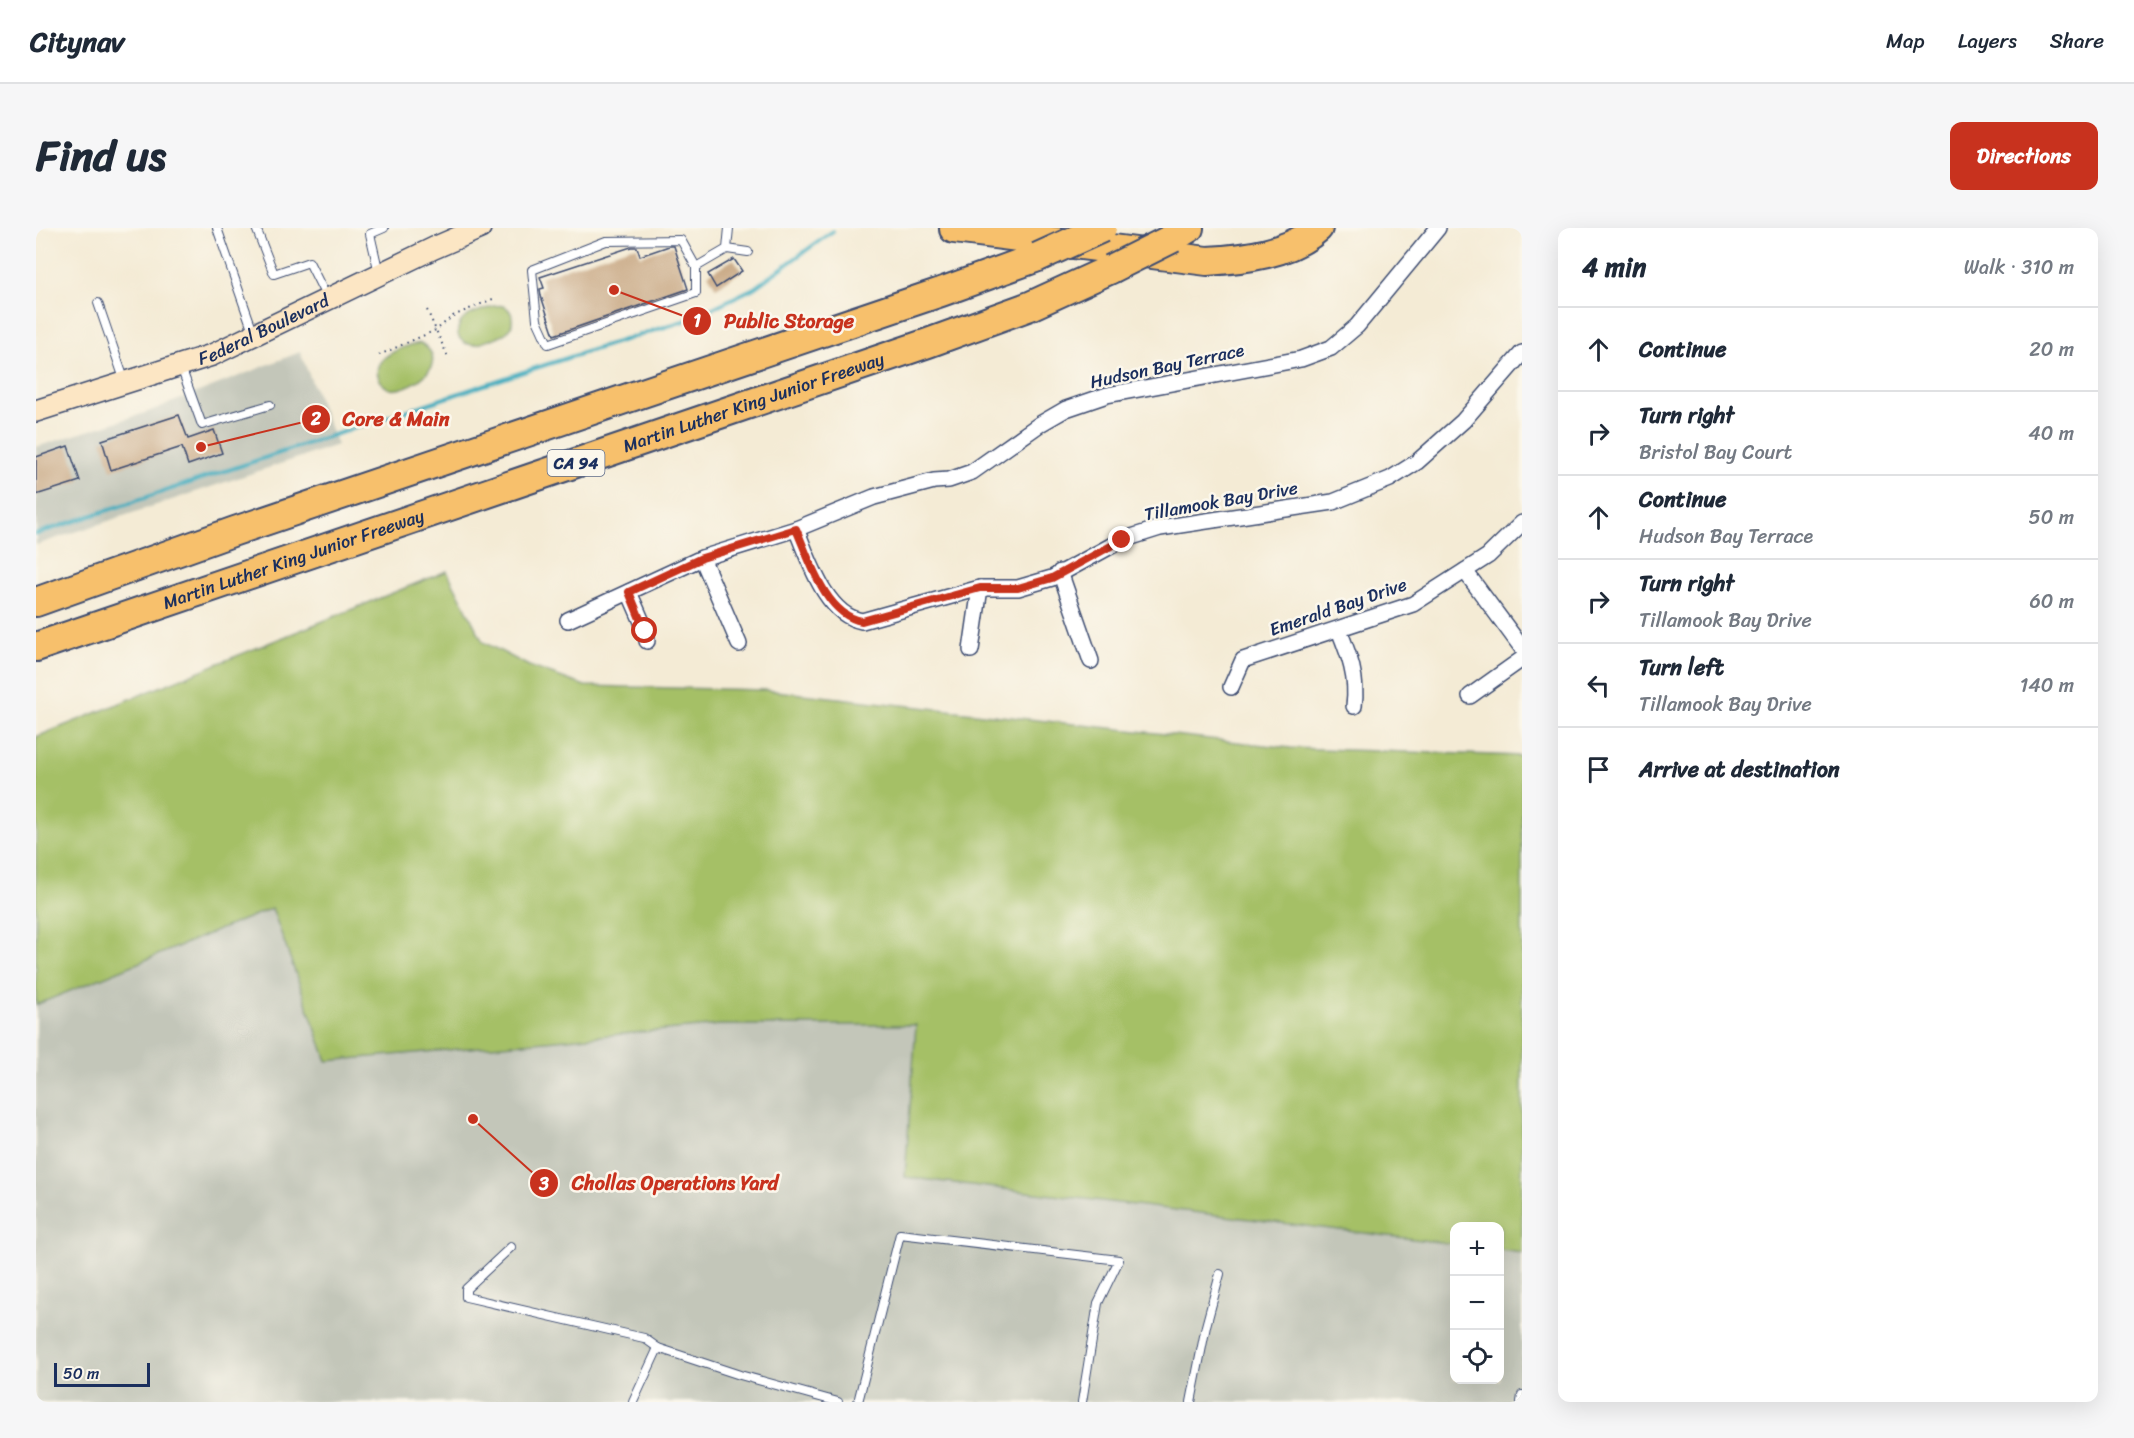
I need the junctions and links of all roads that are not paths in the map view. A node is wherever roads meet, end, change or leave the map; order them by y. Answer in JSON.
{"nodes":[{"id":1,"x":217,"y":228,"type":"edge"},
{"id":2,"x":256,"y":228,"type":"edge"},
{"id":3,"x":384,"y":228,"type":"edge"},
{"id":4,"x":480,"y":228,"type":"edge"},
{"id":5,"x":729,"y":228,"type":"edge"},
{"id":6,"x":952,"y":228,"type":"edge"},
{"id":7,"x":1102,"y":228,"type":"edge"},
{"id":8,"x":1318,"y":228,"type":"edge"},
{"id":9,"x":1438,"y":228,"type":"edge"},
{"id":10,"x":1181,"y":233,"type":"edge"},
{"id":11,"x":727,"y":249,"type":"junction"},
{"id":12,"x":748,"y":252,"type":"dead end"},
{"id":13,"x":696,"y":267,"type":"junction"},
{"id":14,"x":380,"y":274,"type":"junction"},
{"id":15,"x":328,"y":299,"type":"junction"},
{"id":16,"x":98,"y":303,"type":"dead end"},
{"id":17,"x":254,"y":335,"type":"junction"},
{"id":18,"x":1522,"y":353,"type":"edge"},
{"id":19,"x":180,"y":365,"type":"junction"},
{"id":20,"x":125,"y":383,"type":"junction"},
{"id":21,"x":270,"y":405,"type":"dead end"},
{"id":22,"x":36,"y":411,"type":"edge"},
{"id":23,"x":1522,"y":523,"type":"edge"},
{"id":24,"x":796,"y":529,"type":"junction"},
{"id":25,"x":702,"y":558,"type":"junction"},
{"id":26,"x":1465,"y":571,"type":"junction"},
{"id":27,"x":1060,"y":572,"type":"junction"},
{"id":28,"x":980,"y":588,"type":"junction"},
{"id":29,"x":629,"y":592,"type":"junction"},
{"id":30,"x":36,"y":602,"type":"edge"},
{"id":31,"x":568,"y":620,"type":"dead end"},
{"id":32,"x":1339,"y":630,"type":"junction"},
{"id":33,"x":647,"y":642,"type":"dead end"},
{"id":34,"x":740,"y":644,"type":"dead end"},
{"id":35,"x":36,"y":647,"type":"edge"},
{"id":36,"x":1522,"y":648,"type":"edge"},
{"id":37,"x":971,"y":650,"type":"dead end"},
{"id":38,"x":1522,"y":659,"type":"edge"},
{"id":39,"x":1091,"y":661,"type":"dead end"},
{"id":40,"x":1231,"y":687,"type":"dead end"},
{"id":41,"x":1470,"y":696,"type":"dead end"},
{"id":42,"x":1354,"y":706,"type":"dead end"},
{"id":43,"x":511,"y":1247,"type":"dead end"},
{"id":44,"x":1221,"y":1274,"type":"dead end"},
{"id":45,"x":658,"y":1348,"type":"junction"},
{"id":46,"x":1522,"y":1395,"type":"edge"},
{"id":47,"x":633,"y":1402,"type":"edge"},
{"id":48,"x":838,"y":1402,"type":"edge"},
{"id":49,"x":858,"y":1402,"type":"edge"},
{"id":50,"x":1082,"y":1402,"type":"edge"},
{"id":51,"x":1191,"y":1402,"type":"edge"},
{"id":52,"x":1521,"y":1402,"type":"edge"}],
"edges":[{"from":1,"to":17,"type":"lane"},
{"from":2,"to":15,"type":"lane"},
{"from":3,"to":14,"type":"lane"},
{"from":4,"to":14,"type":"main road","name":"Federal Boulevard"},
{"from":5,"to":11,"type":"lane"},
{"from":6,"to":8,"type":"highway"},
{"from":7,"to":30,"type":"highway","number":"CA 94","bridge":true},
{"from":9,"to":24,"type":"street","name":"Hudson Bay Terrace"},
{"from":10,"to":35,"type":"highway","name":"Martin Luther King Junior Freeway","number":"CA 94","bridge":true},
{"from":11,"to":12,"type":"lane"},
{"from":11,"to":13,"type":"lane"},
{"from":13,"to":13,"type":"lane"},
{"from":14,"to":15,"type":"main road","name":"Federal Boulevard"},
{"from":15,"to":17,"type":"main road","name":"Federal Boulevard"},
{"from":16,"to":20,"type":"lane"},
{"from":17,"to":19,"type":"main road","name":"Federal Boulevard"},
{"from":18,"to":27,"type":"street","name":"Tillamook Bay Drive"},
{"from":19,"to":20,"type":"main road","name":"Federal Boulevard"},
{"from":19,"to":21,"type":"lane"},
{"from":20,"to":22,"type":"main road","name":"Federal Boulevard"},
{"from":23,"to":26,"type":"street","name":"Emerald Bay Drive"},
{"from":24,"to":25,"type":"street","name":"Hudson Bay Terrace"},
{"from":24,"to":28,"type":"street","name":"Tillamook Bay Drive"},
{"from":25,"to":29,"type":"street","name":"Hudson Bay Terrace"},
{"from":25,"to":34,"type":"street"},
{"from":26,"to":32,"type":"street","name":"Emerald Bay Drive"},
{"from":26,"to":36,"type":"street"},
{"from":27,"to":28,"type":"street","name":"Tillamook Bay Drive"},
{"from":27,"to":39,"type":"street"},
{"from":28,"to":37,"type":"street"},
{"from":29,"to":31,"type":"street","name":"Hudson Bay Terrace"},
{"from":29,"to":33,"type":"street"},
{"from":32,"to":40,"type":"street","name":"Emerald Bay Drive"},
{"from":32,"to":42,"type":"street"},
{"from":38,"to":41,"type":"street"},
{"from":43,"to":45,"type":"lane"},
{"from":44,"to":51,"type":"lane"},
{"from":45,"to":47,"type":"lane"},
{"from":45,"to":48,"type":"lane"},
{"from":46,"to":52,"type":"lane"},
{"from":49,"to":50,"type":"lane"}]}
